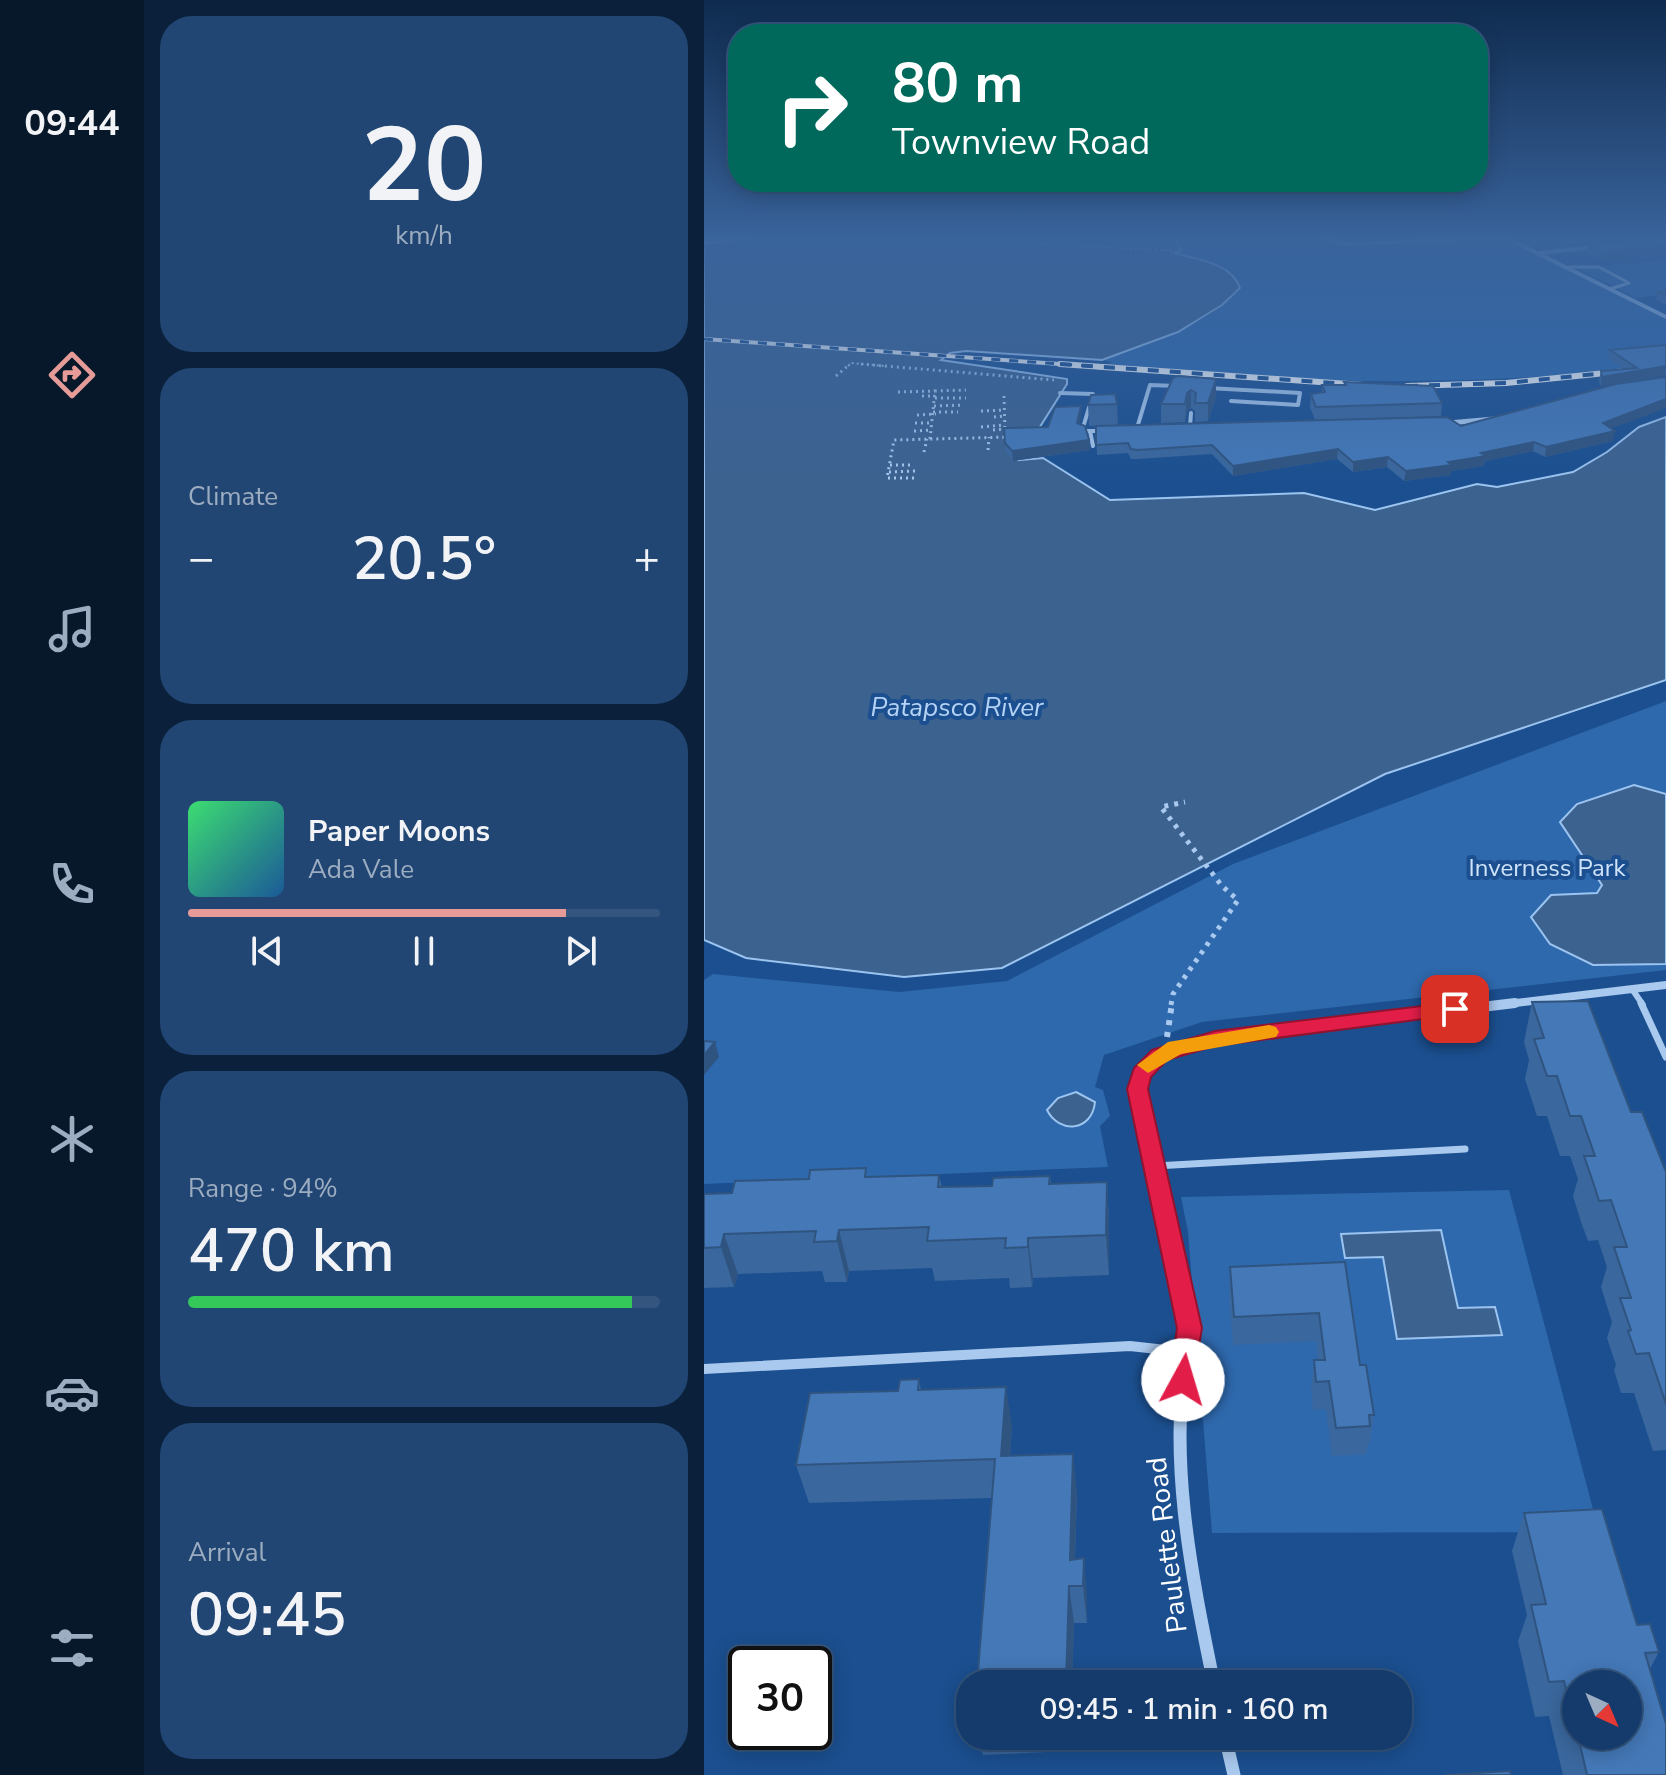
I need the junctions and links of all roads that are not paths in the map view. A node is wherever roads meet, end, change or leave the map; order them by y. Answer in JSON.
{"nodes":[{"id":1,"x":1180,"y":387,"type":"edge"},
{"id":2,"x":1195,"y":387,"type":"edge"},
{"id":3,"x":1060,"y":393,"type":"dead end"},
{"id":4,"x":1231,"y":401,"type":"dead end"},
{"id":5,"x":1191,"y":413,"type":"edge"},
{"id":6,"x":1506,"y":418,"type":"edge"},
{"id":7,"x":1438,"y":423,"type":"edge"},
{"id":8,"x":1202,"y":426,"type":"edge"},
{"id":9,"x":1137,"y":428,"type":"junction"},
{"id":10,"x":1150,"y":428,"type":"edge"},
{"id":11,"x":1125,"y":429,"type":"edge"},
{"id":12,"x":1114,"y":430,"type":"edge"},
{"id":13,"x":1090,"y":431,"type":"junction"},
{"id":14,"x":1093,"y":446,"type":"edge"},
{"id":15,"x":1666,"y":985,"type":"edge"},
{"id":16,"x":1632,"y":989,"type":"junction"},
{"id":17,"x":1666,"y":1057,"type":"edge"},
{"id":18,"x":1465,"y":1149,"type":"dead end"},
{"id":19,"x":1155,"y":1166,"type":"junction"},
{"id":20,"x":1184,"y":1352,"type":"junction"},
{"id":21,"x":704,"y":1369,"type":"edge"},
{"id":22,"x":1211,"y":1670,"type":"edge"},
{"id":23,"x":1228,"y":1750,"type":"edge"},
{"id":24,"x":1234,"y":1775,"type":"edge"}],
"edges":[{"from":1,"to":9,"type":"lane"},
{"from":2,"to":4,"type":"lane"},
{"from":3,"to":13,"type":"lane"},
{"from":5,"to":8,"type":"lane"},
{"from":6,"to":7,"type":"street"},
{"from":9,"to":10,"type":"lane"},
{"from":9,"to":11,"type":"lane"},
{"from":12,"to":13,"type":"lane"},
{"from":13,"to":14,"type":"lane"},
{"from":15,"to":16,"type":"street"},
{"from":16,"to":17,"type":"lane"},
{"from":16,"to":19,"type":"street","name":"Paulette Road"},
{"from":18,"to":19,"type":"lane"},
{"from":19,"to":20,"type":"street","name":"Paulette Road"},
{"from":20,"to":21,"type":"lane"},
{"from":20,"to":22,"type":"street","name":"Paulette Road"},
{"from":23,"to":24,"type":"street"}]}
